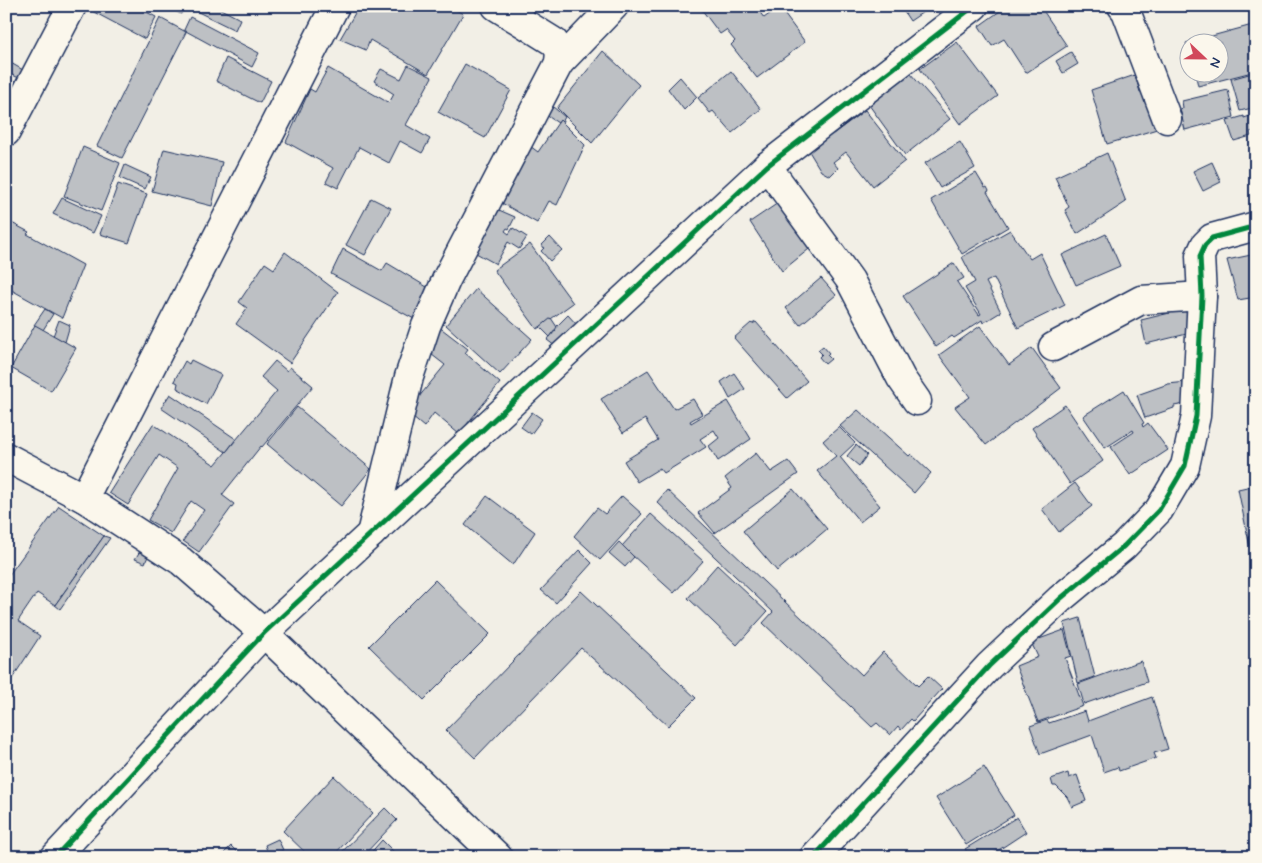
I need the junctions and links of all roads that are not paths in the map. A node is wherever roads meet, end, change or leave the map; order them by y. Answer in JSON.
{"nodes":[{"id":1,"x":72,"y":6,"type":"edge"},
{"id":2,"x":335,"y":6,"type":"edge"},
{"id":3,"x":496,"y":6,"type":"edge"},
{"id":4,"x":614,"y":6,"type":"edge"},
{"id":5,"x":974,"y":6,"type":"edge"},
{"id":6,"x":1122,"y":6,"type":"edge"},
{"id":7,"x":560,"y":62,"type":"junction"},
{"id":8,"x":1167,"y":119,"type":"dead end"},
{"id":9,"x":6,"y":132,"type":"edge"},
{"id":10,"x":767,"y":166,"type":"junction"},
{"id":11,"x":1256,"y":226,"type":"edge"},
{"id":12,"x":1202,"y":296,"type":"junction"},
{"id":13,"x":1054,"y":347,"type":"dead end"},
{"id":14,"x":917,"y":401,"type":"dead end"},
{"id":15,"x":6,"y":457,"type":"edge"},
{"id":16,"x":84,"y":498,"type":"junction"},
{"id":17,"x":371,"y":534,"type":"junction"},
{"id":18,"x":264,"y":633,"type":"junction"},
{"id":19,"x":55,"y":857,"type":"edge"},
{"id":20,"x":498,"y":857,"type":"edge"},
{"id":21,"x":814,"y":857,"type":"edge"}],
"edges":[{"from":1,"to":9,"type":"street"},
{"from":2,"to":16,"type":"street"},
{"from":3,"to":7,"type":"street"},
{"from":4,"to":7,"type":"street"},
{"from":5,"to":10,"type":"street"},
{"from":6,"to":8,"type":"street"},
{"from":7,"to":17,"type":"street"},
{"from":10,"to":14,"type":"street"},
{"from":10,"to":17,"type":"street"},
{"from":11,"to":12,"type":"street"},
{"from":12,"to":13,"type":"street"},
{"from":12,"to":21,"type":"street"},
{"from":15,"to":16,"type":"street"},
{"from":16,"to":18,"type":"street"},
{"from":17,"to":18,"type":"street"},
{"from":18,"to":19,"type":"street"},
{"from":18,"to":20,"type":"street"}]}
